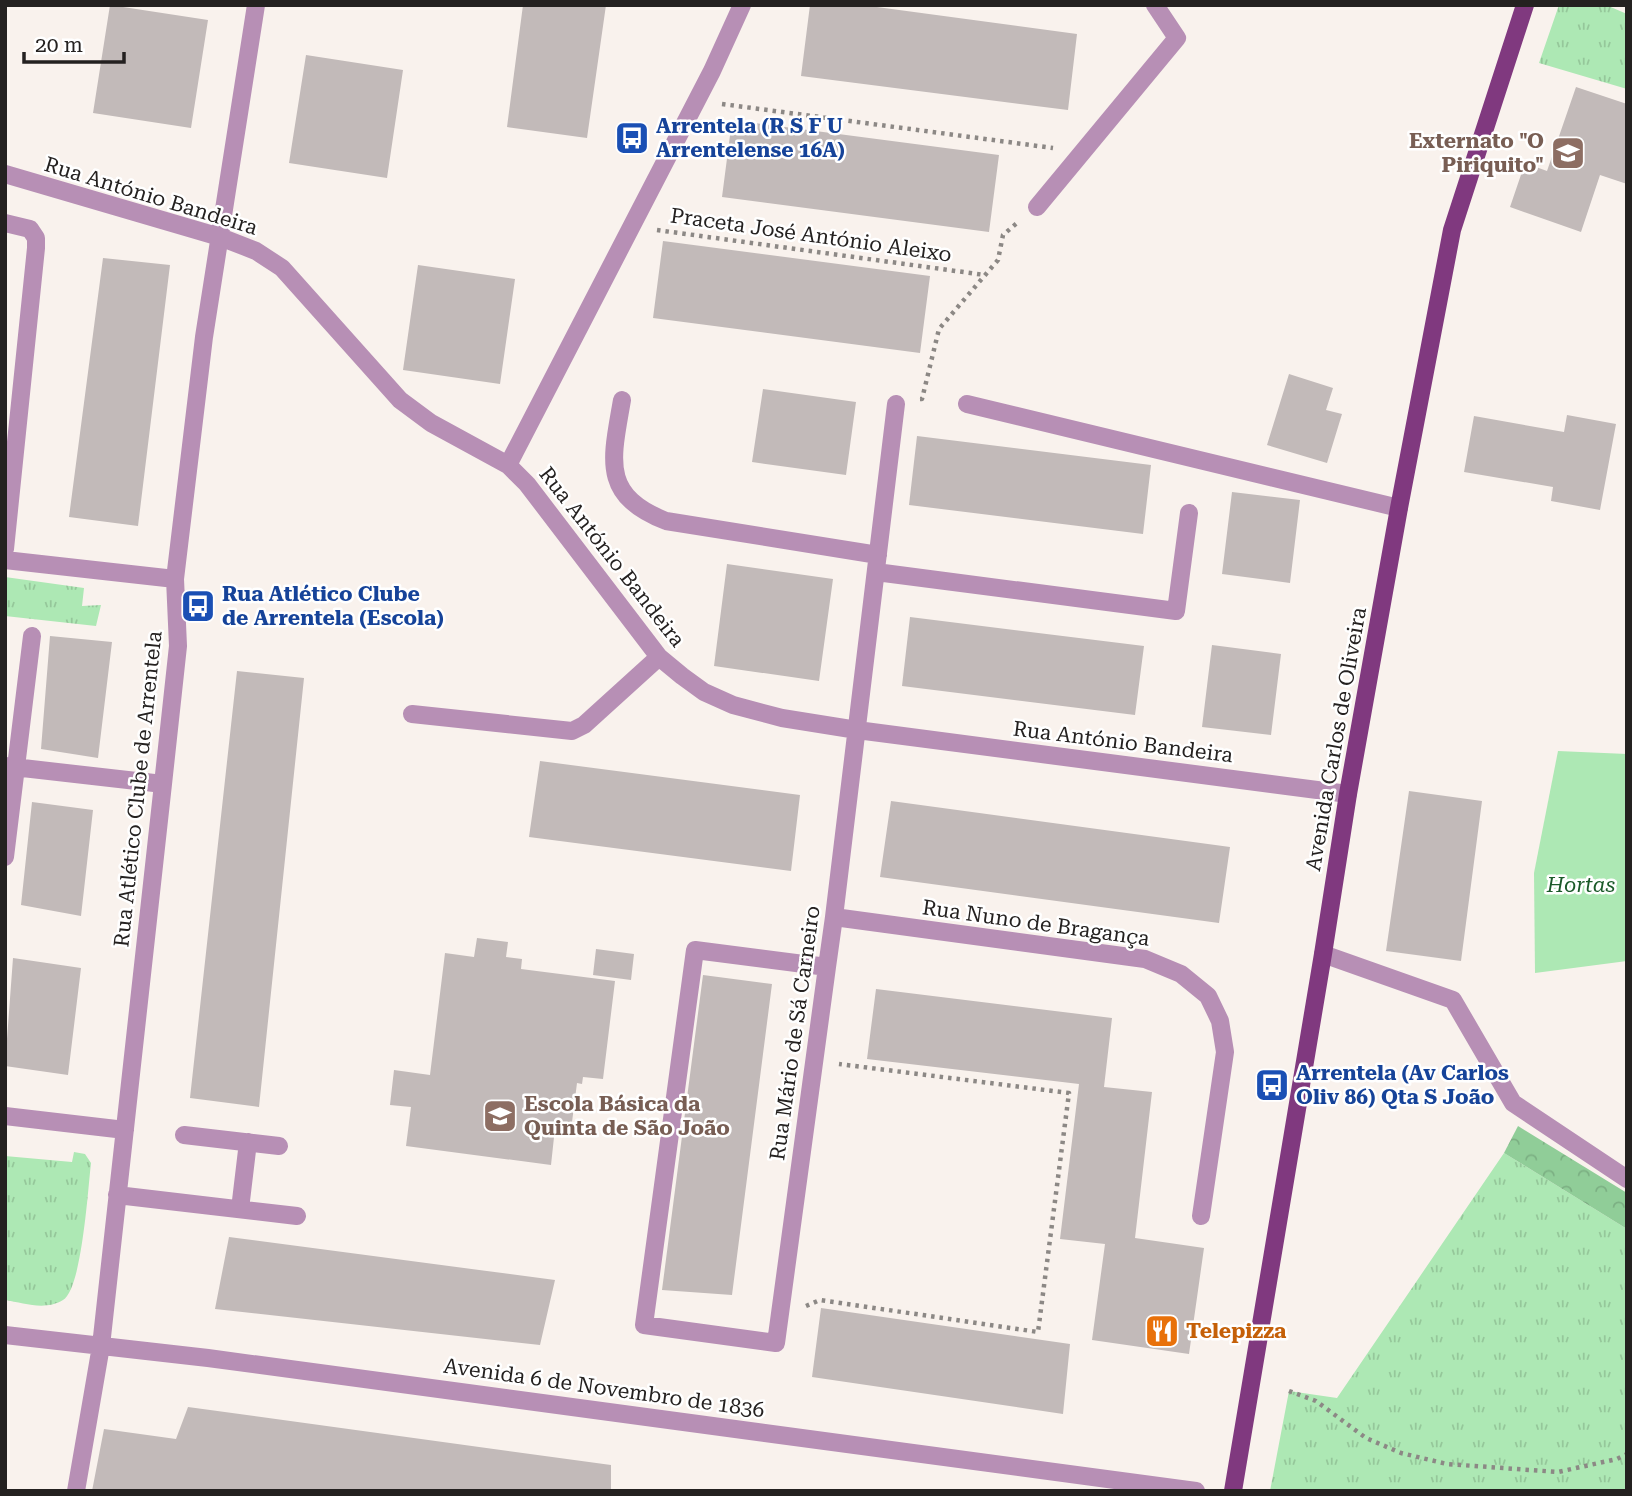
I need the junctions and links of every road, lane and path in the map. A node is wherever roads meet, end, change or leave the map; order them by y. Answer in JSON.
{"nodes":[{"id":1,"x":256,"y":5,"type":"edge"},
{"id":2,"x":742,"y":5,"type":"edge"},
{"id":3,"x":1155,"y":5,"type":"edge"},
{"id":4,"x":1525,"y":5,"type":"edge"},
{"id":5,"x":697,"y":100,"type":"junction"},
{"id":6,"x":1083,"y":152,"type":"junction"},
{"id":7,"x":5,"y":174,"type":"edge"},
{"id":8,"x":1037,"y":207,"type":"joint"},
{"id":9,"x":5,"y":223,"type":"edge"},
{"id":10,"x":632,"y":227,"type":"junction"},
{"id":11,"x":220,"y":237,"type":"junction"},
{"id":12,"x":985,"y":275,"type":"junction"},
{"id":13,"x":622,"y":400,"type":"dead end"},
{"id":14,"x":896,"y":404,"type":"joint"},
{"id":15,"x":967,"y":404,"type":"dead end"},
{"id":16,"x":508,"y":465,"type":"junction"},
{"id":17,"x":1399,"y":508,"type":"junction"},
{"id":18,"x":1189,"y":513,"type":"dead end"},
{"id":19,"x":5,"y":549,"type":"edge"},
{"id":20,"x":5,"y":560,"type":"edge"},
{"id":21,"x":877,"y":564,"type":"junction"},
{"id":22,"x":175,"y":579,"type":"junction"},
{"id":23,"x":32,"y":635,"type":"dead end"},
{"id":24,"x":659,"y":657,"type":"junction"},
{"id":25,"x":412,"y":713,"type":"dead end"},
{"id":26,"x":857,"y":730,"type":"junction"},
{"id":27,"x":11,"y":767,"type":"edge"},
{"id":28,"x":163,"y":784,"type":"junction"},
{"id":29,"x":1348,"y":794,"type":"junction"},
{"id":30,"x":5,"y":857,"type":"edge"},
{"id":31,"x":834,"y":917,"type":"junction"},
{"id":32,"x":1323,"y":954,"type":"junction"},
{"id":33,"x":827,"y":967,"type":"junction"},
{"id":34,"x":814,"y":1060,"type":"junction"},
{"id":35,"x":5,"y":1116,"type":"edge"},
{"id":36,"x":124,"y":1130,"type":"junction"},
{"id":37,"x":184,"y":1135,"type":"dead end"},
{"id":38,"x":248,"y":1142,"type":"junction"},
{"id":39,"x":279,"y":1146,"type":"dead end"},
{"id":40,"x":1627,"y":1178,"type":"edge"},
{"id":41,"x":117,"y":1195,"type":"junction"},
{"id":42,"x":240,"y":1209,"type":"junction"},
{"id":43,"x":297,"y":1216,"type":"dead end"},
{"id":44,"x":1201,"y":1216,"type":"dead end"},
{"id":45,"x":779,"y":1318,"type":"junction"},
{"id":46,"x":5,"y":1335,"type":"edge"},
{"id":47,"x":101,"y":1346,"type":"junction"},
{"id":48,"x":1289,"y":1391,"type":"dead end"},
{"id":49,"x":1627,"y":1454,"type":"edge"},
{"id":50,"x":76,"y":1491,"type":"edge"},
{"id":51,"x":1196,"y":1491,"type":"edge"},
{"id":52,"x":1233,"y":1491,"type":"edge"}],
"edges":[{"from":1,"to":11,"type":"street","name":"Rua Atlético Clube de Arrentela"},
{"from":2,"to":5,"type":"street"},
{"from":3,"to":6,"type":"street"},
{"from":4,"to":17,"type":"main road","name":"Avenida Carlos de Oliveira"},
{"from":5,"to":6,"type":"path"},
{"from":5,"to":10,"type":"street"},
{"from":6,"to":8,"type":"street"},
{"from":7,"to":11,"type":"street","name":"Rua António Bandeira"},
{"from":8,"to":12,"type":"path"},
{"from":9,"to":19,"type":"street"},
{"from":10,"to":12,"type":"path","name":"Praceta José António Aleixo"},
{"from":10,"to":16,"type":"street"},
{"from":11,"to":16,"type":"street","name":"Rua António Bandeira"},
{"from":11,"to":22,"type":"street","name":"Rua Atlético Clube de Arrentela"},
{"from":12,"to":14,"type":"path"},
{"from":13,"to":21,"type":"street"},
{"from":14,"to":21,"type":"street","name":"Rua Mário de Sá Carneiro"},
{"from":15,"to":17,"type":"street"},
{"from":16,"to":24,"type":"street","name":"Rua António Bandeira"},
{"from":17,"to":29,"type":"main road","name":"Avenida Carlos de Oliveira"},
{"from":18,"to":21,"type":"street"},
{"from":20,"to":22,"type":"street"},
{"from":21,"to":26,"type":"street","name":"Rua Mário de Sá Carneiro"},
{"from":22,"to":28,"type":"street","name":"Rua Atlético Clube de Arrentela"},
{"from":23,"to":27,"type":"street"},
{"from":24,"to":25,"type":"street"},
{"from":24,"to":26,"type":"street","name":"Rua António Bandeira"},
{"from":26,"to":29,"type":"street","name":"Rua António Bandeira"},
{"from":26,"to":31,"type":"street","name":"Rua Mário de Sá Carneiro"},
{"from":27,"to":28,"type":"street"},
{"from":27,"to":30,"type":"street"},
{"from":28,"to":36,"type":"street","name":"Rua Atlético Clube de Arrentela"},
{"from":29,"to":32,"type":"main road","name":"Avenida Carlos de Oliveira"},
{"from":31,"to":33,"type":"street","name":"Rua Mário de Sá Carneiro"},
{"from":31,"to":44,"type":"street","name":"Rua Nuno de Bragança"},
{"from":32,"to":40,"type":"street"},
{"from":32,"to":52,"type":"main road","name":"Avenida Carlos de Oliveira"},
{"from":33,"to":34,"type":"street","name":"Rua Mário de Sá Carneiro"},
{"from":33,"to":45,"type":"street","name":"Rua Mário de Sá Carneiro"},
{"from":34,"to":45,"type":"street","name":"Rua Mário de Sá Carneiro"},
{"from":34,"to":45,"type":"path"},
{"from":35,"to":36,"type":"street"},
{"from":36,"to":41,"type":"street","name":"Rua Atlético Clube de Arrentela"},
{"from":37,"to":38,"type":"street"},
{"from":38,"to":39,"type":"street"},
{"from":38,"to":42,"type":"street"},
{"from":41,"to":42,"type":"street"},
{"from":41,"to":47,"type":"street","name":"Rua Atlético Clube de Arrentela"},
{"from":42,"to":43,"type":"street"},
{"from":46,"to":47,"type":"street","name":"Avenida 6 de Novembro de 1836"},
{"from":47,"to":50,"type":"street","name":"Rua Atlético Clube de Arrentela"},
{"from":47,"to":51,"type":"street","name":"Avenida 6 de Novembro de 1836"},
{"from":48,"to":49,"type":"path"}]}
